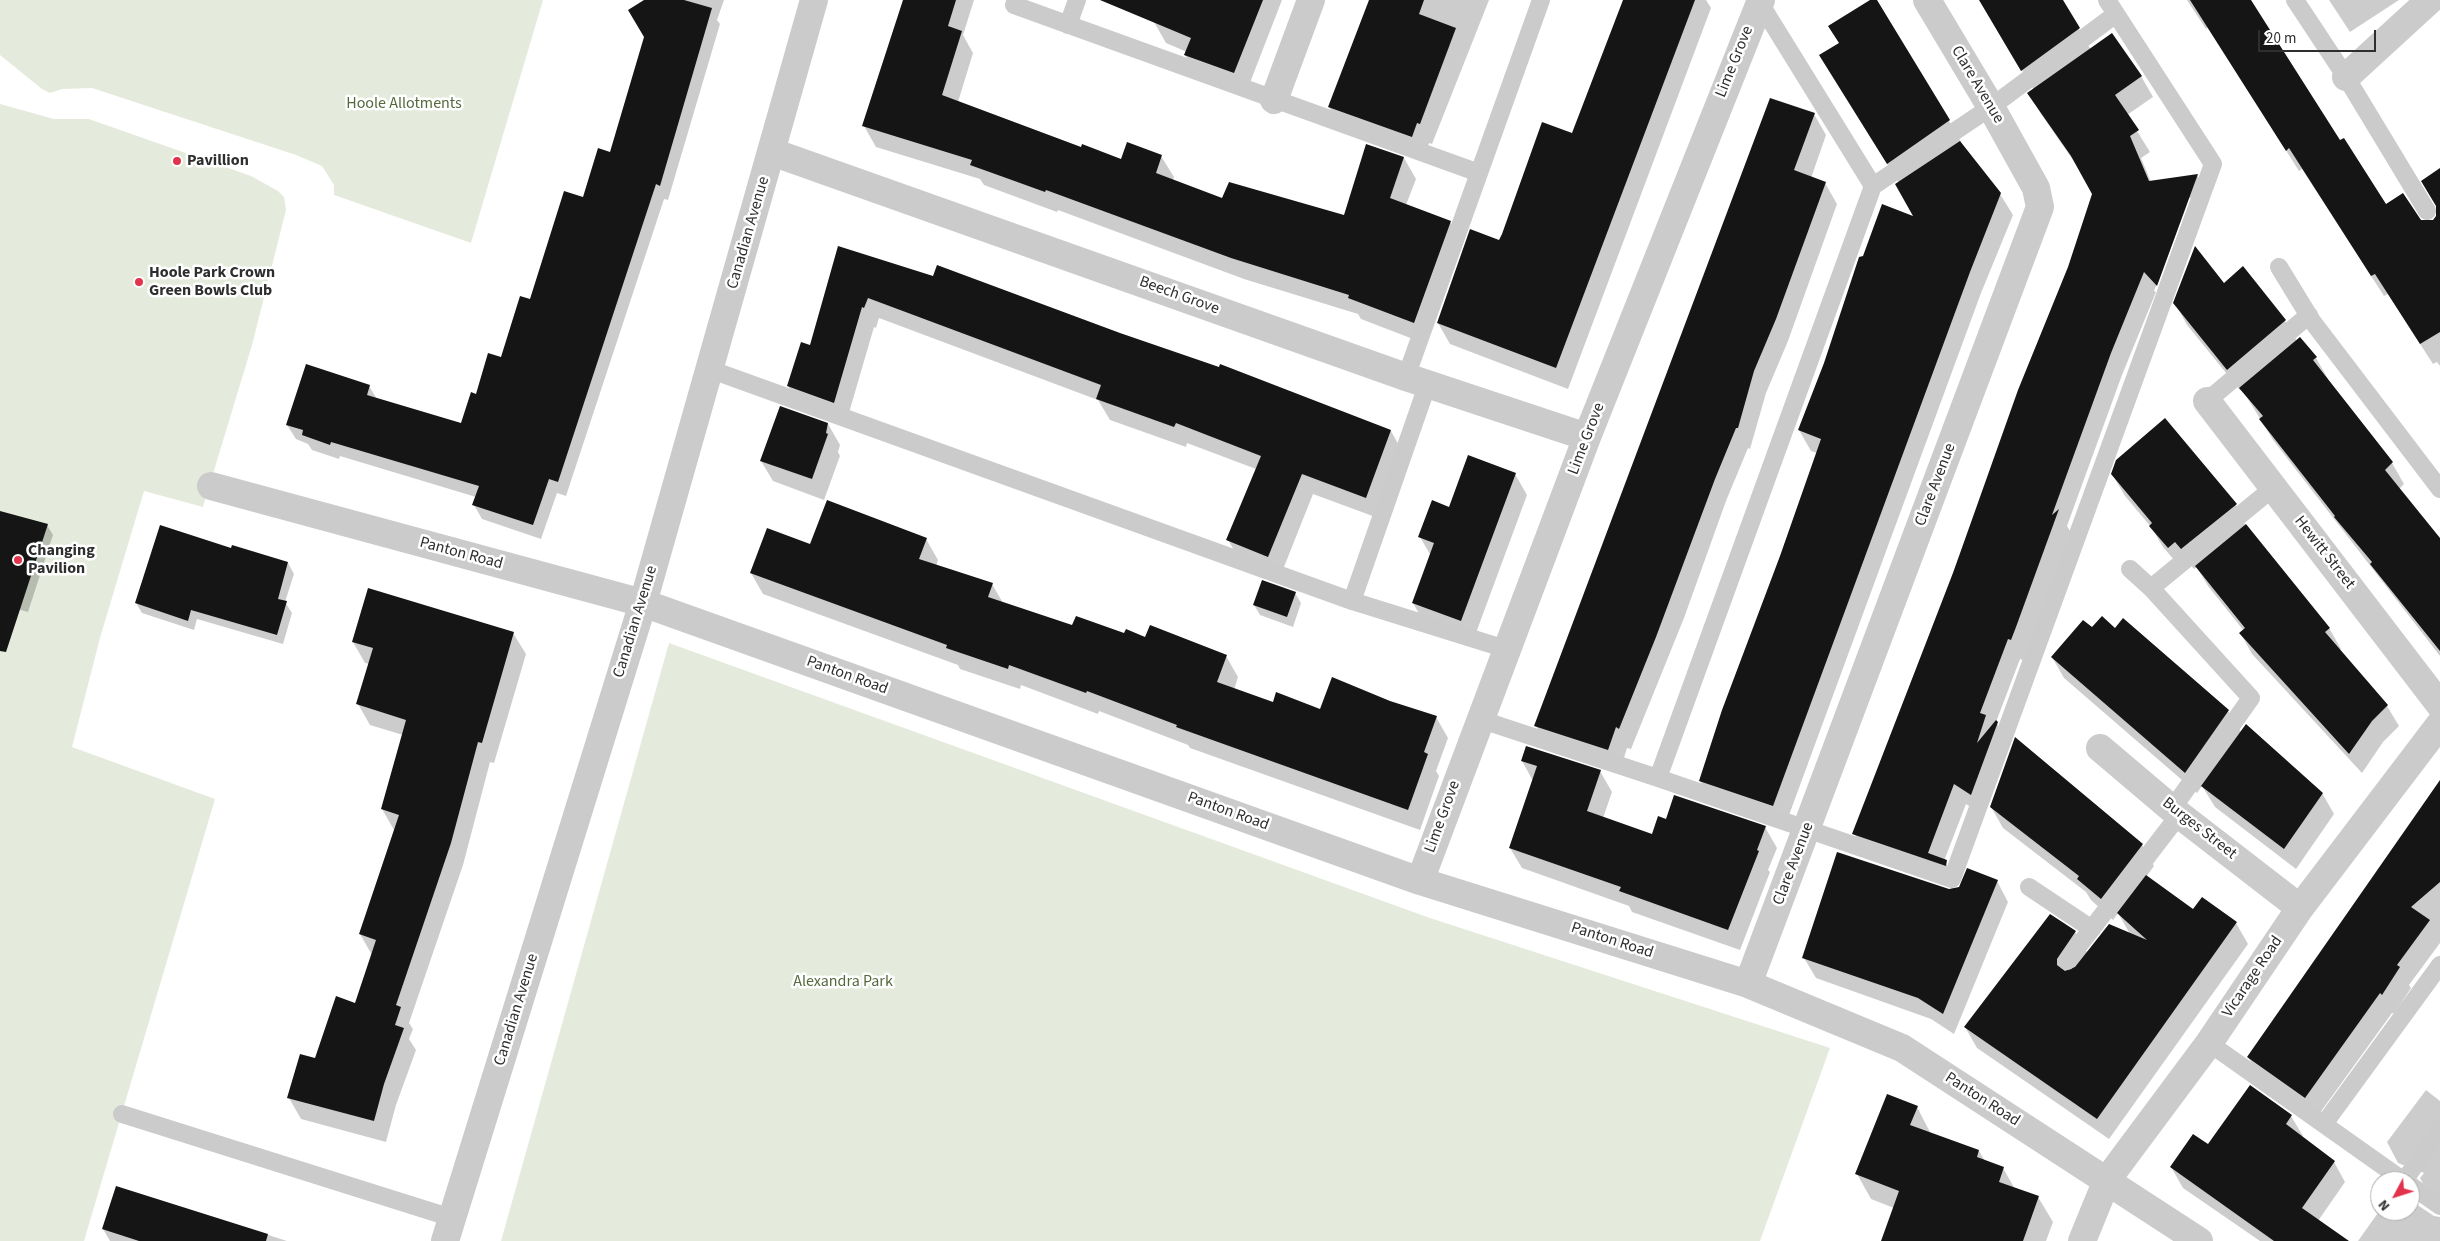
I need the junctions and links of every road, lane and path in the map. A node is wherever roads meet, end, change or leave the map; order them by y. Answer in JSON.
{"nodes":[{"id":1,"x":814,"y":0,"type":"edge"},
{"id":2,"x":1078,"y":0,"type":"edge"},
{"id":3,"x":1311,"y":0,"type":"edge"},
{"id":4,"x":1541,"y":0,"type":"edge"},
{"id":5,"x":1759,"y":0,"type":"edge"},
{"id":6,"x":1927,"y":0,"type":"edge"},
{"id":7,"x":2295,"y":0,"type":"edge"},
{"id":8,"x":2430,"y":0,"type":"edge"},
{"id":9,"x":1014,"y":5,"type":"dead end"},
{"id":10,"x":2111,"y":7,"type":"edge"},
{"id":11,"x":1068,"y":25,"type":"junction"},
{"id":12,"x":2346,"y":77,"type":"junction"},
{"id":13,"x":1274,"y":100,"type":"junction"},
{"id":14,"x":1991,"y":107,"type":"junction"},
{"id":15,"x":772,"y":152,"type":"junction"},
{"id":16,"x":1479,"y":173,"type":"junction"},
{"id":17,"x":1873,"y":186,"type":"junction"},
{"id":18,"x":2427,"y":211,"type":"dead end"},
{"id":19,"x":2279,"y":267,"type":"dead end"},
{"id":20,"x":2309,"y":315,"type":"junction"},
{"id":21,"x":710,"y":370,"type":"junction"},
{"id":22,"x":1417,"y":380,"type":"junction"},
{"id":23,"x":2208,"y":401,"type":"joint"},
{"id":24,"x":1587,"y":437,"type":"junction"},
{"id":25,"x":211,"y":486,"type":"dead end"},
{"id":26,"x":2273,"y":488,"type":"junction"},
{"id":27,"x":2440,"y":489,"type":"edge"},
{"id":28,"x":2130,"y":569,"type":"dead end"},
{"id":29,"x":2151,"y":588,"type":"junction"},
{"id":30,"x":1352,"y":601,"type":"junction"},
{"id":31,"x":642,"y":603,"type":"junction"},
{"id":32,"x":1506,"y":649,"type":"junction"},
{"id":33,"x":2440,"y":705,"type":"edge"},
{"id":34,"x":1479,"y":719,"type":"junction"},
{"id":35,"x":2440,"y":724,"type":"edge"},
{"id":36,"x":2100,"y":748,"type":"dead end"},
{"id":37,"x":1658,"y":778,"type":"junction"},
{"id":38,"x":2175,"y":812,"type":"junction"},
{"id":39,"x":1807,"y":830,"type":"junction"},
{"id":40,"x":1420,"y":881,"type":"junction"},
{"id":41,"x":2029,"y":886,"type":"dead end"},
{"id":42,"x":2300,"y":908,"type":"junction"},
{"id":43,"x":2092,"y":929,"type":"junction"},
{"id":44,"x":2067,"y":961,"type":"dead end"},
{"id":45,"x":2440,"y":965,"type":"edge"},
{"id":46,"x":1748,"y":984,"type":"junction"},
{"id":47,"x":2209,"y":1043,"type":"junction"},
{"id":48,"x":122,"y":1114,"type":"dead end"},
{"id":49,"x":2324,"y":1124,"type":"junction"},
{"id":50,"x":2440,"y":1129,"type":"edge"},
{"id":51,"x":2390,"y":1171,"type":"edge"},
{"id":52,"x":2411,"y":1171,"type":"edge"},
{"id":53,"x":2107,"y":1180,"type":"junction"},
{"id":54,"x":2420,"y":1192,"type":"edge"},
{"id":55,"x":2440,"y":1206,"type":"edge"},
{"id":56,"x":448,"y":1229,"type":"edge"},
{"id":57,"x":2082,"y":1241,"type":"edge"},
{"id":58,"x":2199,"y":1241,"type":"edge"}],
"edges":[{"from":1,"to":15,"type":"street","name":"Canadian Avenue"},
{"from":2,"to":11,"type":"lane"},
{"from":3,"to":13,"type":"street"},
{"from":4,"to":16,"type":"lane"},
{"from":5,"to":17,"type":"lane"},
{"from":5,"to":24,"type":"street","name":"Lime Grove"},
{"from":6,"to":14,"type":"street","name":"Clare Avenue"},
{"from":7,"to":12,"type":"lane"},
{"from":8,"to":12,"type":"street"},
{"from":9,"to":11,"type":"lane"},
{"from":10,"to":14,"type":"lane"},
{"from":10,"to":39,"type":"lane"},
{"from":11,"to":13,"type":"lane"},
{"from":12,"to":18,"type":"lane"},
{"from":13,"to":16,"type":"lane"},
{"from":14,"to":17,"type":"lane"},
{"from":14,"to":39,"type":"street","name":"Clare Avenue"},
{"from":15,"to":21,"type":"street","name":"Canadian Avenue"},
{"from":15,"to":22,"type":"street","name":"Beech Grove"},
{"from":16,"to":22,"type":"lane"},
{"from":17,"to":37,"type":"lane"},
{"from":19,"to":20,"type":"lane"},
{"from":20,"to":23,"type":"lane"},
{"from":20,"to":27,"type":"lane"},
{"from":21,"to":30,"type":"lane"},
{"from":21,"to":31,"type":"street","name":"Canadian Avenue"},
{"from":22,"to":24,"type":"street","name":"Beech Grove"},
{"from":22,"to":30,"type":"lane"},
{"from":23,"to":26,"type":"street","name":"Hewitt Street"},
{"from":24,"to":32,"type":"street","name":"Lime Grove"},
{"from":25,"to":31,"type":"street","name":"Panton Road"},
{"from":26,"to":29,"type":"lane"},
{"from":26,"to":33,"type":"street","name":"Hewitt Street"},
{"from":28,"to":29,"type":"lane"},
{"from":29,"to":38,"type":"lane"},
{"from":30,"to":32,"type":"lane"},
{"from":31,"to":40,"type":"street","name":"Panton Road"},
{"from":31,"to":56,"type":"street","name":"Canadian Avenue"},
{"from":32,"to":34,"type":"street","name":"Lime Grove"},
{"from":34,"to":37,"type":"lane"},
{"from":34,"to":40,"type":"street","name":"Lime Grove"},
{"from":35,"to":42,"type":"street","name":"Vicarage Road"},
{"from":36,"to":38,"type":"street","name":"Burges Street"},
{"from":37,"to":39,"type":"lane"},
{"from":38,"to":42,"type":"street","name":"Burges Street"},
{"from":38,"to":43,"type":"lane"},
{"from":39,"to":46,"type":"street","name":"Clare Avenue"},
{"from":40,"to":46,"type":"street","name":"Panton Road"},
{"from":41,"to":43,"type":"lane"},
{"from":42,"to":47,"type":"street","name":"Vicarage Road"},
{"from":43,"to":44,"type":"lane"},
{"from":45,"to":49,"type":"lane"},
{"from":46,"to":53,"type":"street","name":"Panton Road"},
{"from":47,"to":49,"type":"lane"},
{"from":47,"to":53,"type":"street","name":"Vicarage Road"},
{"from":48,"to":56,"type":"lane"},
{"from":49,"to":51,"type":"lane"},
{"from":50,"to":52,"type":"lane"},
{"from":53,"to":57,"type":"street","name":"Vicarage Road"},
{"from":53,"to":58,"type":"street","name":"Panton Road"},
{"from":54,"to":55,"type":"lane"}]}
